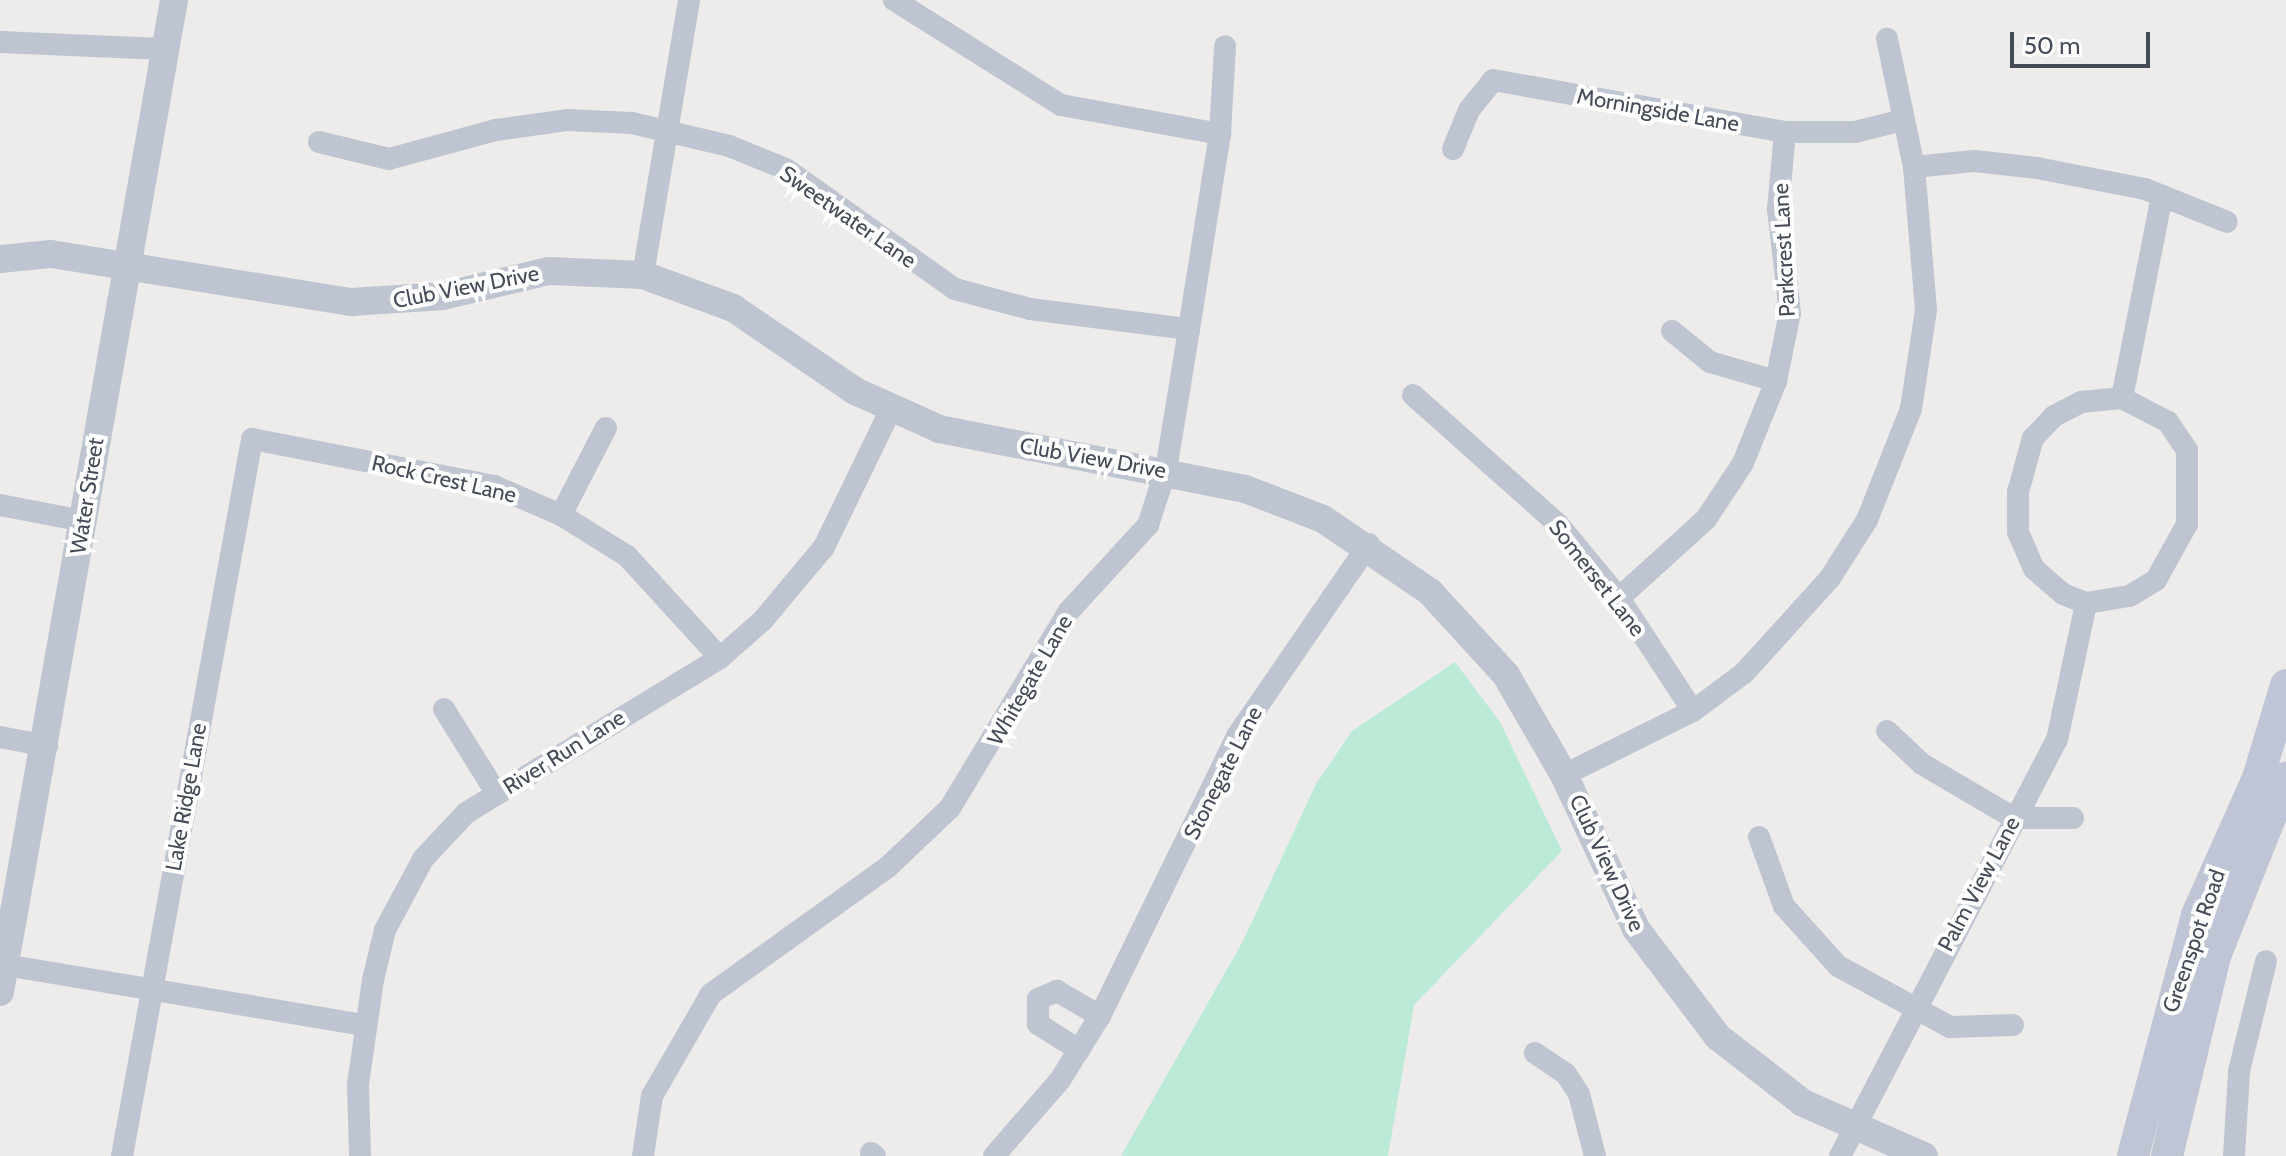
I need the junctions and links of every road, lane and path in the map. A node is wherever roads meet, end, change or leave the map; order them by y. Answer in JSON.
{"nodes":[{"id":1,"x":174,"y":0,"type":"edge"},
{"id":2,"x":689,"y":0,"type":"edge"},
{"id":3,"x":894,"y":0,"type":"edge"},
{"id":4,"x":1887,"y":39,"type":"dead end"},
{"id":5,"x":0,"y":42,"type":"edge"},
{"id":6,"x":1225,"y":46,"type":"dead end"},
{"id":7,"x":163,"y":49,"type":"junction"},
{"id":8,"x":1903,"y":120,"type":"junction"},
{"id":9,"x":662,"y":131,"type":"junction"},
{"id":10,"x":1785,"y":132,"type":"junction"},
{"id":11,"x":1220,"y":134,"type":"junction"},
{"id":12,"x":319,"y":142,"type":"dead end"},
{"id":13,"x":1453,"y":149,"type":"dead end"},
{"id":14,"x":1914,"y":167,"type":"junction"},
{"id":15,"x":2162,"y":196,"type":"junction"},
{"id":16,"x":2227,"y":222,"type":"dead end"},
{"id":17,"x":0,"y":259,"type":"edge"},
{"id":18,"x":125,"y":265,"type":"junction"},
{"id":19,"x":643,"y":275,"type":"junction"},
{"id":20,"x":1189,"y":329,"type":"junction"},
{"id":21,"x":1672,"y":331,"type":"dead end"},
{"id":22,"x":1776,"y":381,"type":"junction"},
{"id":23,"x":1413,"y":395,"type":"dead end"},
{"id":24,"x":2122,"y":398,"type":"junction"},
{"id":25,"x":890,"y":411,"type":"junction"},
{"id":26,"x":606,"y":428,"type":"dead end"},
{"id":27,"x":252,"y":439,"type":"joint"},
{"id":28,"x":1166,"y":470,"type":"junction"},
{"id":29,"x":0,"y":505,"type":"edge"},
{"id":30,"x":561,"y":515,"type":"junction"},
{"id":31,"x":83,"y":521,"type":"junction"},
{"id":32,"x":1369,"y":544,"type":"junction"},
{"id":33,"x":1619,"y":598,"type":"junction"},
{"id":34,"x":2086,"y":603,"type":"junction"},
{"id":35,"x":720,"y":658,"type":"junction"},
{"id":36,"x":2286,"y":685,"type":"edge"},
{"id":37,"x":444,"y":709,"type":"dead end"},
{"id":38,"x":1693,"y":711,"type":"junction"},
{"id":39,"x":1887,"y":731,"type":"dead end"},
{"id":40,"x":0,"y":737,"type":"edge"},
{"id":41,"x":47,"y":746,"type":"junction"},
{"id":42,"x":1564,"y":775,"type":"junction"},
{"id":43,"x":2286,"y":778,"type":"edge"},
{"id":44,"x":497,"y":794,"type":"junction"},
{"id":45,"x":2014,"y":818,"type":"junction"},
{"id":46,"x":2073,"y":818,"type":"dead end"},
{"id":47,"x":1759,"y":837,"type":"dead end"},
{"id":48,"x":2266,"y":961,"type":"dead end"},
{"id":49,"x":2,"y":978,"type":"edge"},
{"id":50,"x":151,"y":991,"type":"junction"},
{"id":51,"x":1911,"y":1011,"type":"junction"},
{"id":52,"x":1100,"y":1016,"type":"junction"},
{"id":53,"x":364,"y":1025,"type":"junction"},
{"id":54,"x":2013,"y":1025,"type":"dead end"},
{"id":55,"x":1079,"y":1050,"type":"junction"},
{"id":56,"x":1535,"y":1053,"type":"dead end"},
{"id":57,"x":1853,"y":1128,"type":"junction"},
{"id":58,"x":122,"y":1156,"type":"edge"},
{"id":59,"x":360,"y":1156,"type":"edge"},
{"id":60,"x":643,"y":1156,"type":"edge"},
{"id":61,"x":994,"y":1156,"type":"edge"},
{"id":62,"x":1595,"y":1156,"type":"edge"},
{"id":63,"x":1840,"y":1156,"type":"edge"},
{"id":64,"x":1924,"y":1156,"type":"edge"},
{"id":65,"x":2133,"y":1156,"type":"edge"},
{"id":66,"x":2167,"y":1156,"type":"edge"},
{"id":67,"x":2234,"y":1156,"type":"edge"}],
"edges":[{"from":1,"to":7,"type":"street","name":"Water Street"},
{"from":2,"to":9,"type":"street"},
{"from":3,"to":11,"type":"street"},
{"from":4,"to":8,"type":"street"},
{"from":5,"to":7,"type":"street"},
{"from":6,"to":11,"type":"street","name":"Whitegate Lane"},
{"from":7,"to":18,"type":"street","name":"Water Street"},
{"from":8,"to":10,"type":"street","name":"Morningside Lane"},
{"from":8,"to":14,"type":"street"},
{"from":9,"to":12,"type":"street","name":"Sweetwater Lane"},
{"from":9,"to":19,"type":"street"},
{"from":9,"to":20,"type":"street","name":"Sweetwater Lane"},
{"from":10,"to":13,"type":"street","name":"Morningside Lane"},
{"from":10,"to":22,"type":"street","name":"Parkcrest Lane"},
{"from":11,"to":20,"type":"street","name":"Whitegate Lane"},
{"from":14,"to":15,"type":"street"},
{"from":14,"to":38,"type":"street"},
{"from":15,"to":16,"type":"street"},
{"from":15,"to":24,"type":"street"},
{"from":17,"to":18,"type":"street","name":"Club View Drive"},
{"from":18,"to":19,"type":"street","name":"Club View Drive"},
{"from":18,"to":31,"type":"street","name":"Water Street"},
{"from":19,"to":25,"type":"street","name":"Club View Drive"},
{"from":20,"to":28,"type":"street","name":"Whitegate Lane"},
{"from":21,"to":22,"type":"street"},
{"from":22,"to":33,"type":"street","name":"Parkcrest Lane"},
{"from":23,"to":33,"type":"street","name":"Somerset Lane"},
{"from":24,"to":34,"type":"street"},
{"from":24,"to":34,"type":"street"},
{"from":25,"to":28,"type":"street","name":"Club View Drive"},
{"from":25,"to":35,"type":"street","name":"River Run Lane"},
{"from":26,"to":30,"type":"street"},
{"from":27,"to":30,"type":"street","name":"Rock Crest Lane"},
{"from":27,"to":50,"type":"street","name":"Lake Ridge Lane"},
{"from":28,"to":32,"type":"street","name":"Club View Drive"},
{"from":28,"to":60,"type":"street","name":"Whitegate Lane"},
{"from":29,"to":31,"type":"street"},
{"from":30,"to":35,"type":"street","name":"Rock Crest Lane"},
{"from":31,"to":41,"type":"street","name":"Water Street"},
{"from":32,"to":42,"type":"street","name":"Club View Drive"},
{"from":32,"to":52,"type":"street","name":"Stonegate Lane"},
{"from":33,"to":38,"type":"street","name":"Somerset Lane"},
{"from":34,"to":45,"type":"street","name":"Palm View Lane"},
{"from":35,"to":44,"type":"street","name":"River Run Lane"},
{"from":36,"to":65,"type":"main road","name":"Greenspot Road"},
{"from":37,"to":44,"type":"street"},
{"from":38,"to":42,"type":"street"},
{"from":39,"to":45,"type":"street"},
{"from":40,"to":41,"type":"street"},
{"from":41,"to":49,"type":"street","name":"Water Street"},
{"from":42,"to":57,"type":"street","name":"Club View Drive"},
{"from":43,"to":66,"type":"main road","name":"Greenspot Road"},
{"from":44,"to":53,"type":"street","name":"River Run Lane"},
{"from":45,"to":46,"type":"street"},
{"from":45,"to":51,"type":"street","name":"Palm View Lane"},
{"from":47,"to":51,"type":"street"},
{"from":48,"to":67,"type":"street"},
{"from":49,"to":50,"type":"street"},
{"from":50,"to":53,"type":"street"},
{"from":50,"to":58,"type":"street","name":"Lake Ridge Lane"},
{"from":51,"to":54,"type":"street"},
{"from":51,"to":57,"type":"street","name":"Palm View Lane"},
{"from":52,"to":55,"type":"street","name":"Stonegate Lane"},
{"from":52,"to":55,"type":"street"},
{"from":53,"to":59,"type":"street","name":"River Run Lane"},
{"from":55,"to":61,"type":"street","name":"Stonegate Lane"},
{"from":56,"to":62,"type":"street"},
{"from":57,"to":63,"type":"street","name":"Palm View Lane"},
{"from":57,"to":64,"type":"street","name":"Club View Drive"}]}
